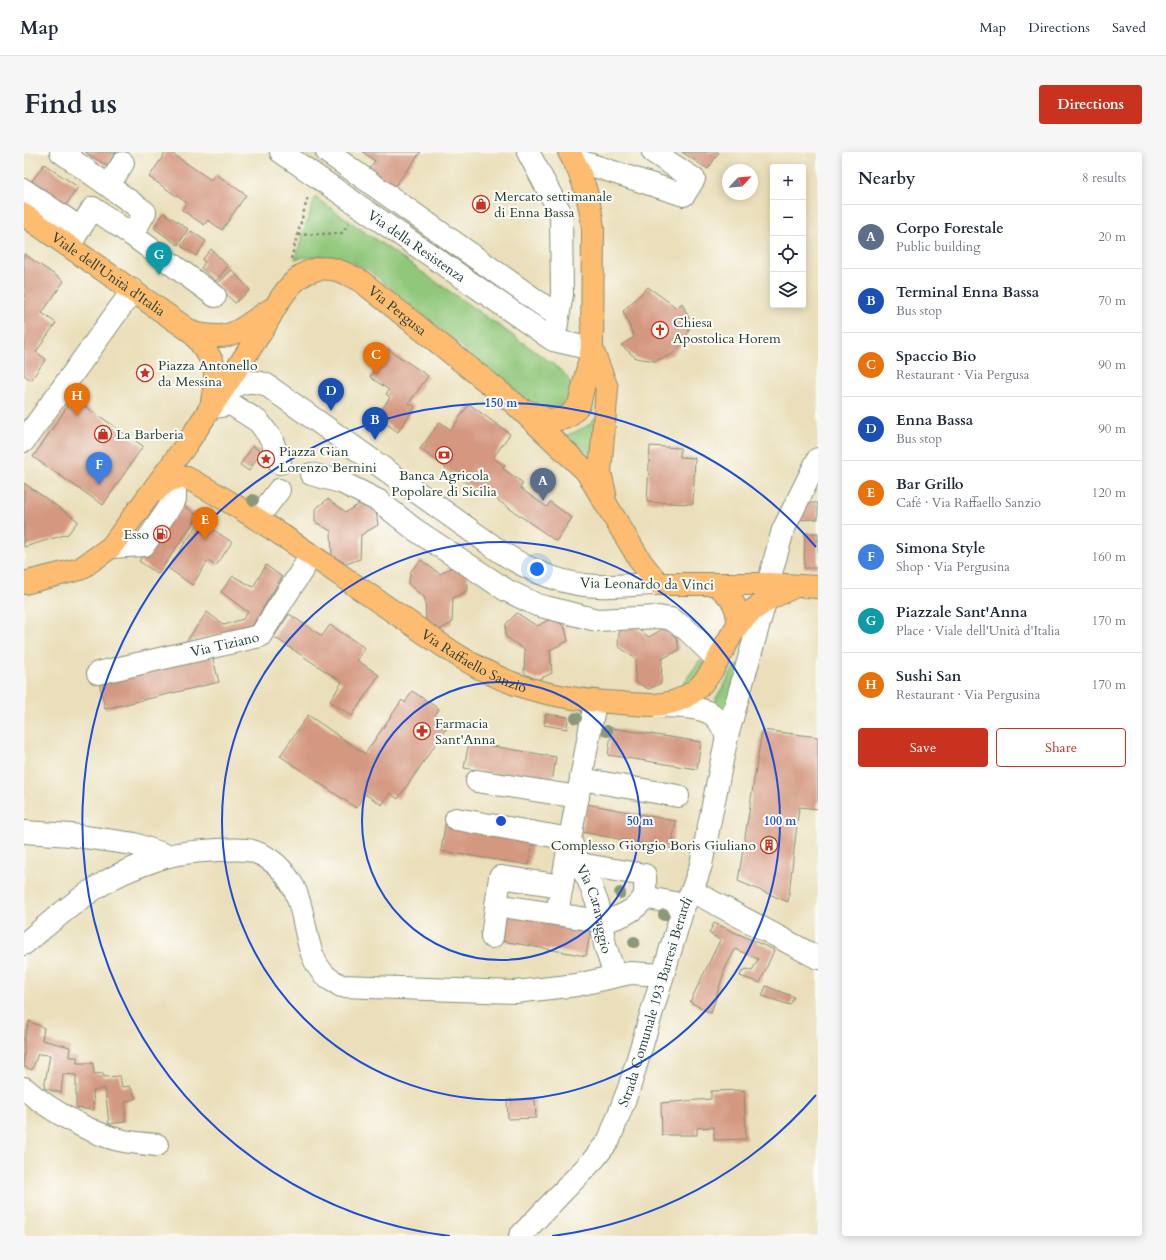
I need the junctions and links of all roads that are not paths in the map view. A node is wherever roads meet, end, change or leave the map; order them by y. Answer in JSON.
{"nodes":[{"id":1,"x":61,"y":152,"type":"edge"},
{"id":2,"x":281,"y":152,"type":"edge"},
{"id":3,"x":327,"y":152,"type":"edge"},
{"id":4,"x":528,"y":152,"type":"edge"},
{"id":5,"x":654,"y":152,"type":"edge"},
{"id":6,"x":571,"y":156,"type":"edge"},
{"id":7,"x":123,"y":163,"type":"dead end"},
{"id":8,"x":109,"y":185,"type":"junction"},
{"id":9,"x":24,"y":190,"type":"edge"},
{"id":10,"x":24,"y":215,"type":"edge"},
{"id":11,"x":80,"y":228,"type":"junction"},
{"id":12,"x":132,"y":235,"type":"junction"},
{"id":13,"x":69,"y":246,"type":"junction"},
{"id":14,"x":133,"y":290,"type":"junction"},
{"id":15,"x":215,"y":296,"type":"dead end"},
{"id":16,"x":275,"y":307,"type":"junction"},
{"id":17,"x":558,"y":316,"type":"junction"},
{"id":18,"x":194,"y":333,"type":"junction"},
{"id":19,"x":553,"y":340,"type":"junction"},
{"id":20,"x":592,"y":349,"type":"junction"},
{"id":21,"x":516,"y":405,"type":"junction"},
{"id":22,"x":210,"y":408,"type":"junction"},
{"id":23,"x":24,"y":441,"type":"edge"},
{"id":24,"x":186,"y":445,"type":"junction"},
{"id":25,"x":818,"y":459,"type":"edge"},
{"id":26,"x":280,"y":463,"type":"dead end"},
{"id":27,"x":311,"y":474,"type":"dead end"},
{"id":28,"x":175,"y":477,"type":"junction"},
{"id":29,"x":279,"y":490,"type":"dead end"},
{"id":30,"x":212,"y":491,"type":"junction"},
{"id":31,"x":144,"y":504,"type":"junction"},
{"id":32,"x":608,"y":505,"type":"junction"},
{"id":33,"x":250,"y":526,"type":"junction"},
{"id":34,"x":111,"y":547,"type":"junction"},
{"id":35,"x":311,"y":556,"type":"junction"},
{"id":36,"x":24,"y":583,"type":"edge"},
{"id":37,"x":659,"y":584,"type":"junction"},
{"id":38,"x":717,"y":585,"type":"junction"},
{"id":39,"x":818,"y":588,"type":"edge"},
{"id":40,"x":766,"y":593,"type":"junction"},
{"id":41,"x":738,"y":624,"type":"junction"},
{"id":42,"x":750,"y":656,"type":"junction"},
{"id":43,"x":718,"y":660,"type":"junction"},
{"id":44,"x":98,"y":673,"type":"dead end"},
{"id":45,"x":595,"y":702,"type":"junction"},
{"id":46,"x":652,"y":705,"type":"junction"},
{"id":47,"x":727,"y":736,"type":"junction"},
{"id":48,"x":477,"y":781,"type":"dead end"},
{"id":49,"x":579,"y":788,"type":"junction"},
{"id":50,"x":678,"y":796,"type":"dead end"},
{"id":51,"x":456,"y":819,"type":"dead end"},
{"id":52,"x":24,"y":832,"type":"edge"},
{"id":53,"x":570,"y":839,"type":"junction"},
{"id":54,"x":169,"y":856,"type":"junction"},
{"id":55,"x":579,"y":864,"type":"junction"},
{"id":56,"x":562,"y":886,"type":"junction"},
{"id":57,"x":644,"y":896,"type":"junction"},
{"id":58,"x":688,"y":898,"type":"junction"},
{"id":59,"x":496,"y":905,"type":"junction"},
{"id":60,"x":557,"y":914,"type":"junction"},
{"id":61,"x":601,"y":921,"type":"junction"},
{"id":62,"x":492,"y":937,"type":"dead end"},
{"id":63,"x":24,"y":944,"type":"edge"},
{"id":64,"x":818,"y":958,"type":"edge"},
{"id":65,"x":662,"y":975,"type":"junction"},
{"id":66,"x":616,"y":976,"type":"junction"},
{"id":67,"x":24,"y":1088,"type":"edge"},
{"id":68,"x":157,"y":1145,"type":"dead end"},
{"id":69,"x":520,"y":1236,"type":"edge"}],
"edges":[{"from":1,"to":8,"type":"street"},
{"from":2,"to":19,"type":"street","name":"Via della Resistenza"},
{"from":3,"to":17,"type":"street"},
{"from":4,"to":17,"type":"street"},
{"from":5,"to":6,"type":"street"},
{"from":6,"to":20,"type":"main road"},
{"from":7,"to":8,"type":"street"},
{"from":8,"to":12,"type":"street"},
{"from":9,"to":11,"type":"street"},
{"from":10,"to":13,"type":"main road","name":"Viale dell'Unità d'Italia"},
{"from":11,"to":12,"type":"street"},
{"from":11,"to":13,"type":"street"},
{"from":12,"to":15,"type":"street"},
{"from":13,"to":14,"type":"main road","name":"Viale dell'Unità d'Italia"},
{"from":14,"to":18,"type":"main road","name":"Viale dell'Unità d'Italia"},
{"from":14,"to":23,"type":"street"},
{"from":16,"to":18,"type":"main road"},
{"from":16,"to":21,"type":"main road","name":"Via Pergusa"},
{"from":16,"to":22,"type":"main road","name":"Via Pergusa"},
{"from":17,"to":19,"type":"street"},
{"from":18,"to":22,"type":"main road"},
{"from":19,"to":20,"type":"street","name":"Via della Resistenza"},
{"from":20,"to":21,"type":"main road"},
{"from":20,"to":32,"type":"main road"},
{"from":21,"to":32,"type":"main road"},
{"from":22,"to":24,"type":"main road","name":"Via Pergusa"},
{"from":22,"to":26,"type":"street"},
{"from":22,"to":37,"type":"street","name":"Via Leonardo da Vinci"},
{"from":24,"to":30,"type":"main road"},
{"from":24,"to":31,"type":"main road","name":"Via Pergusa"},
{"from":25,"to":40,"type":"street","name":"Strada Comunale 193 Barresi Berardi"},
{"from":27,"to":43,"type":"street"},
{"from":28,"to":30,"type":"main road"},
{"from":28,"to":31,"type":"main road"},
{"from":28,"to":34,"type":"street"},
{"from":29,"to":33,"type":"street"},
{"from":30,"to":33,"type":"main road","name":"Via Raffaello Sanzio"},
{"from":31,"to":34,"type":"main road"},
{"from":32,"to":37,"type":"main road"},
{"from":33,"to":35,"type":"main road","name":"Via Raffaello Sanzio"},
{"from":34,"to":36,"type":"main road"},
{"from":35,"to":44,"type":"street","name":"Via Tiziano"},
{"from":35,"to":45,"type":"main road","name":"Via Raffaello Sanzio"},
{"from":37,"to":38,"type":"main road","name":"Via Leonardo da Vinci"},
{"from":38,"to":40,"type":"main road","name":"Via Leonardo da Vinci"},
{"from":38,"to":41,"type":"main road"},
{"from":39,"to":40,"type":"main road"},
{"from":40,"to":41,"type":"main road"},
{"from":40,"to":42,"type":"street","name":"Strada Comunale 193 Barresi Berardi"},
{"from":41,"to":42,"type":"street"},
{"from":41,"to":43,"type":"main road","name":"Via Raffaello Sanzio"},
{"from":42,"to":47,"type":"street","name":"Strada Comunale 193 Barresi Berardi"},
{"from":43,"to":46,"type":"main road","name":"Via Raffaello Sanzio"},
{"from":45,"to":46,"type":"main road","name":"Via Raffaello Sanzio"},
{"from":45,"to":49,"type":"street"},
{"from":46,"to":47,"type":"street"},
{"from":47,"to":58,"type":"street","name":"Strada Comunale 193 Barresi Berardi"},
{"from":48,"to":49,"type":"street"},
{"from":49,"to":50,"type":"street"},
{"from":49,"to":53,"type":"street"},
{"from":51,"to":53,"type":"street"},
{"from":52,"to":54,"type":"street"},
{"from":53,"to":55,"type":"street","name":"Via Caravaggio"},
{"from":53,"to":56,"type":"street"},
{"from":54,"to":63,"type":"street"},
{"from":54,"to":66,"type":"street"},
{"from":55,"to":57,"type":"street"},
{"from":55,"to":61,"type":"street","name":"Via Caravaggio"},
{"from":56,"to":59,"type":"street"},
{"from":56,"to":60,"type":"street"},
{"from":57,"to":58,"type":"street"},
{"from":57,"to":61,"type":"street"},
{"from":58,"to":64,"type":"street"},
{"from":58,"to":65,"type":"street","name":"Strada Comunale 193 Barresi Berardi"},
{"from":59,"to":60,"type":"street"},
{"from":59,"to":62,"type":"street"},
{"from":60,"to":61,"type":"street"},
{"from":61,"to":66,"type":"street","name":"Via Caravaggio"},
{"from":65,"to":66,"type":"street"},
{"from":65,"to":69,"type":"street","name":"Strada Comunale 193 Barresi Berardi"},
{"from":67,"to":68,"type":"street"}]}
